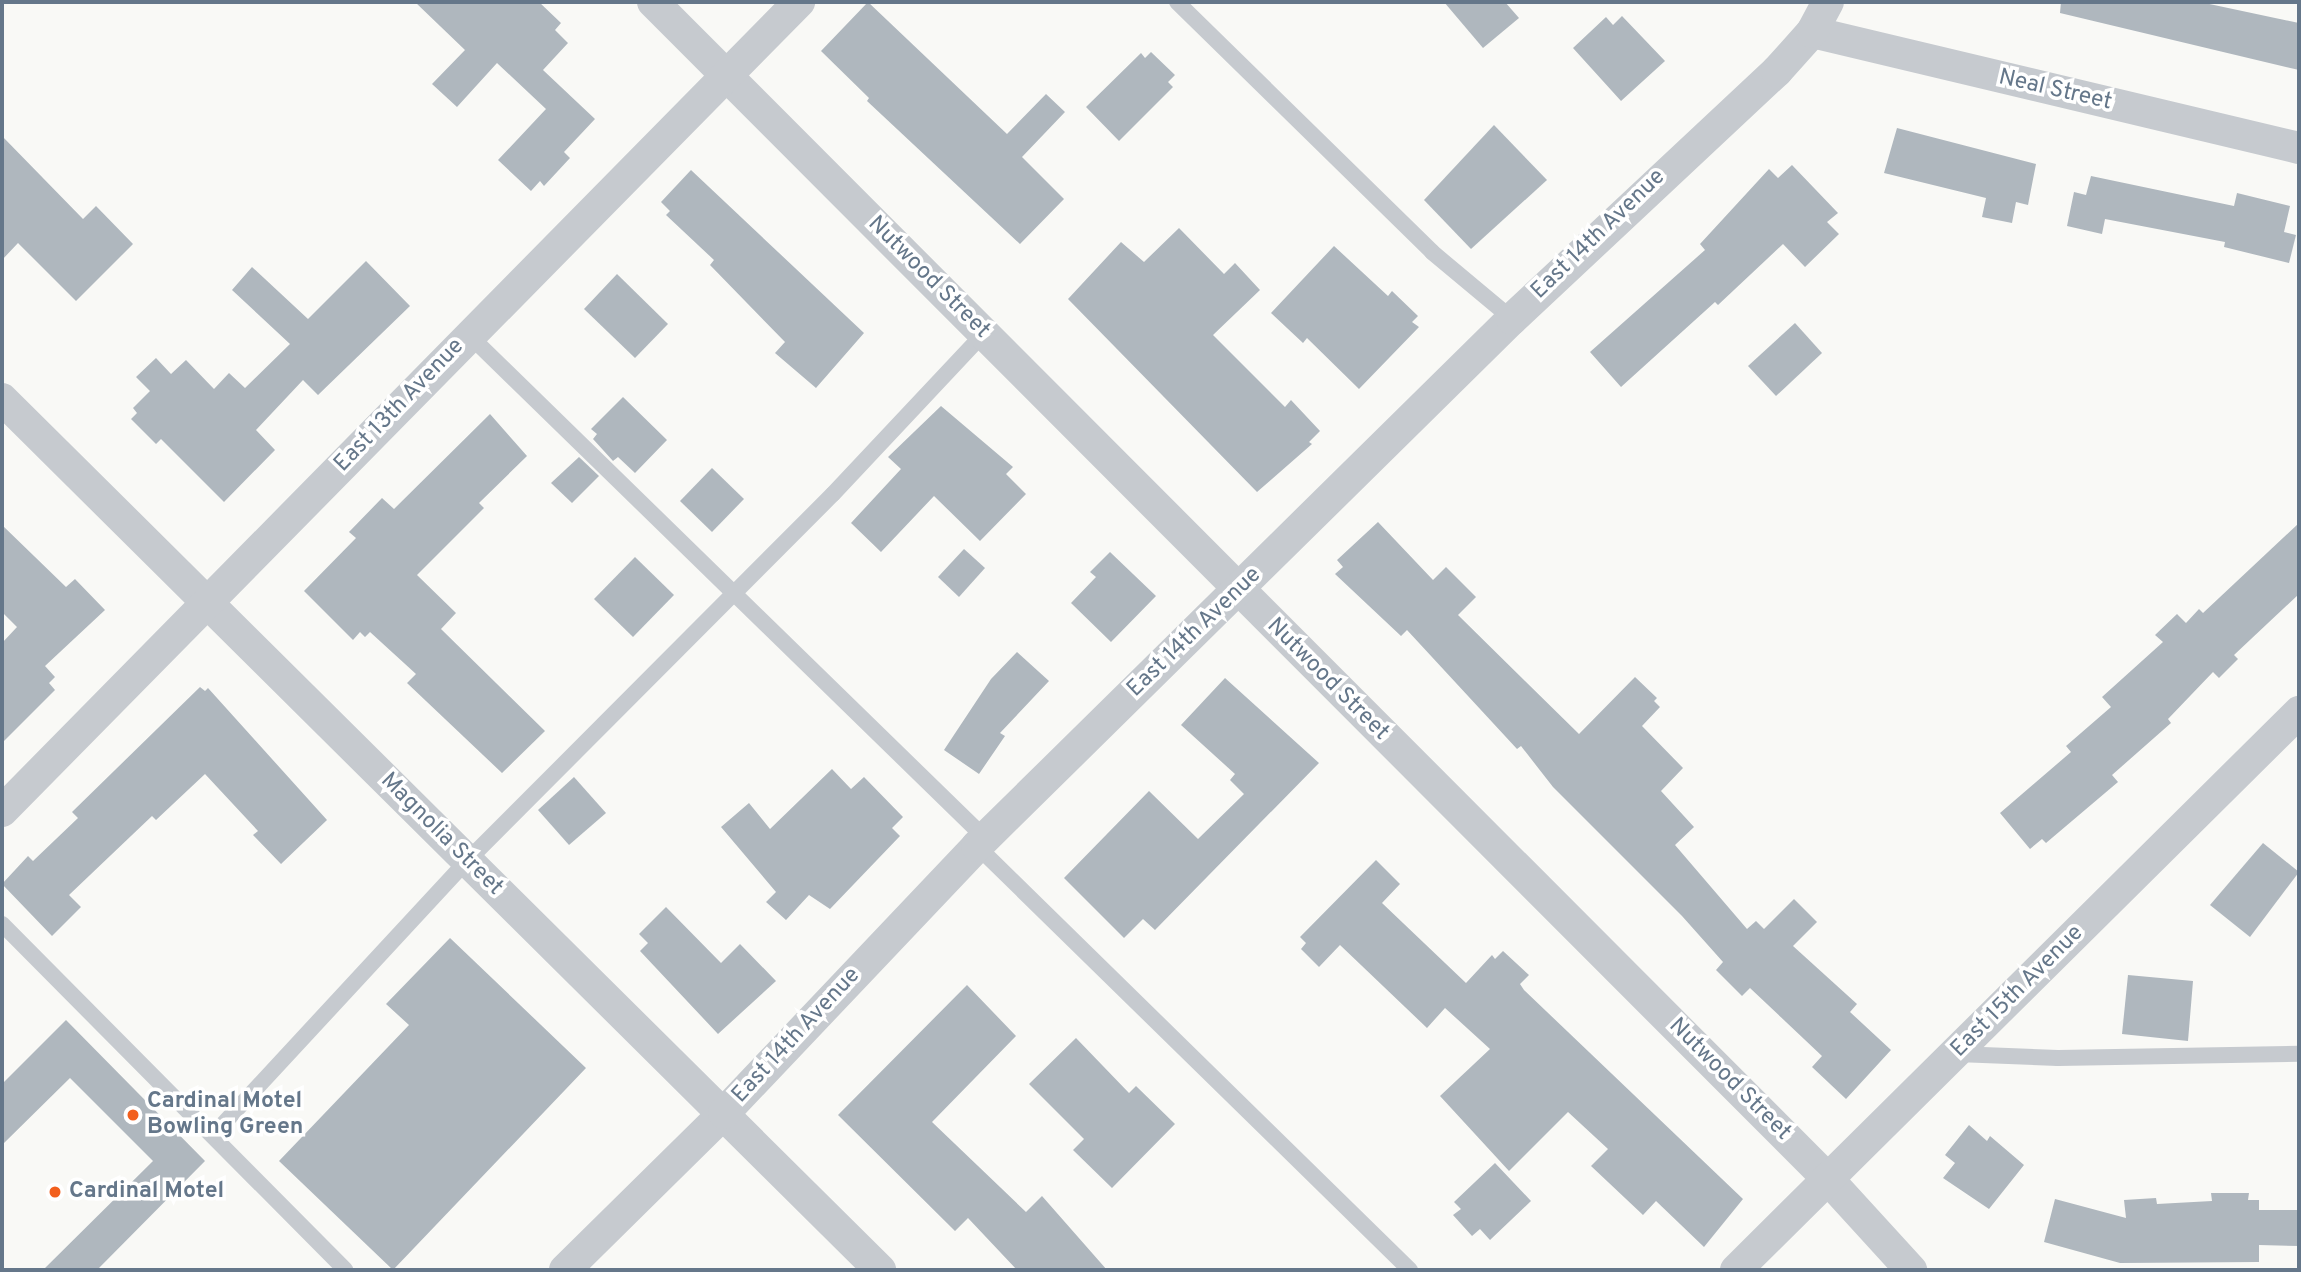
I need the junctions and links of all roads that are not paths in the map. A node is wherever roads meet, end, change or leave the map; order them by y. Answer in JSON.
{"nodes":[{"id":1,"x":653,"y":2,"type":"edge"},
{"id":2,"x":799,"y":2,"type":"edge"},
{"id":3,"x":1177,"y":2,"type":"edge"},
{"id":4,"x":1828,"y":2,"type":"edge"},
{"id":5,"x":1812,"y":32,"type":"junction"},
{"id":6,"x":725,"y":74,"type":"junction"},
{"id":7,"x":2299,"y":148,"type":"edge"},
{"id":8,"x":1512,"y":318,"type":"junction"},
{"id":9,"x":983,"y":334,"type":"junction"},
{"id":10,"x":469,"y":335,"type":"junction"},
{"id":11,"x":2,"y":399,"type":"edge"},
{"id":12,"x":1238,"y":591,"type":"junction"},
{"id":13,"x":730,"y":593,"type":"junction"},
{"id":14,"x":207,"y":605,"type":"junction"},
{"id":15,"x":2299,"y":712,"type":"edge"},
{"id":16,"x":2,"y":811,"type":"edge"},
{"id":17,"x":981,"y":842,"type":"junction"},
{"id":18,"x":467,"y":860,"type":"junction"},
{"id":19,"x":2,"y":924,"type":"edge"},
{"id":20,"x":1956,"y":1054,"type":"junction"},
{"id":21,"x":2299,"y":1054,"type":"edge"},
{"id":22,"x":724,"y":1113,"type":"junction"},
{"id":23,"x":213,"y":1135,"type":"junction"},
{"id":24,"x":1827,"y":1178,"type":"junction"},
{"id":25,"x":345,"y":1270,"type":"edge"},
{"id":26,"x":565,"y":1270,"type":"edge"},
{"id":27,"x":880,"y":1270,"type":"edge"},
{"id":28,"x":1410,"y":1270,"type":"edge"},
{"id":29,"x":1736,"y":1270,"type":"edge"},
{"id":30,"x":1911,"y":1270,"type":"edge"}],
"edges":[{"from":1,"to":6,"type":"street","name":"Nutwood Street"},
{"from":2,"to":6,"type":"street","name":"East 13th Avenue"},
{"from":3,"to":8,"type":"lane"},
{"from":4,"to":5,"type":"street","name":"East 14th Avenue"},
{"from":5,"to":7,"type":"street","name":"Neal Street"},
{"from":5,"to":8,"type":"street","name":"East 14th Avenue"},
{"from":6,"to":9,"type":"street","name":"Nutwood Street"},
{"from":6,"to":10,"type":"street","name":"East 13th Avenue"},
{"from":8,"to":12,"type":"street","name":"East 14th Avenue"},
{"from":9,"to":12,"type":"street","name":"Nutwood Street"},
{"from":9,"to":13,"type":"lane"},
{"from":10,"to":13,"type":"lane"},
{"from":10,"to":14,"type":"street","name":"East 13th Avenue"},
{"from":11,"to":14,"type":"street","name":"Magnolia Street"},
{"from":12,"to":17,"type":"street","name":"East 14th Avenue"},
{"from":12,"to":24,"type":"street","name":"Nutwood Street"},
{"from":13,"to":17,"type":"lane"},
{"from":13,"to":18,"type":"lane"},
{"from":14,"to":16,"type":"street","name":"East 13th Avenue"},
{"from":14,"to":18,"type":"street","name":"Magnolia Street"},
{"from":15,"to":20,"type":"street","name":"East 15th Avenue"},
{"from":17,"to":22,"type":"street","name":"East 14th Avenue"},
{"from":17,"to":28,"type":"lane"},
{"from":18,"to":22,"type":"street","name":"Magnolia Street"},
{"from":18,"to":23,"type":"lane"},
{"from":19,"to":23,"type":"lane"},
{"from":20,"to":21,"type":"lane"},
{"from":20,"to":24,"type":"street","name":"East 15th Avenue"},
{"from":22,"to":26,"type":"street","name":"East 14th Avenue"},
{"from":22,"to":27,"type":"street","name":"Magnolia Street"},
{"from":23,"to":25,"type":"lane"},
{"from":24,"to":29,"type":"street","name":"East 15th Avenue"},
{"from":24,"to":30,"type":"street","name":"Nutwood Street"}]}
